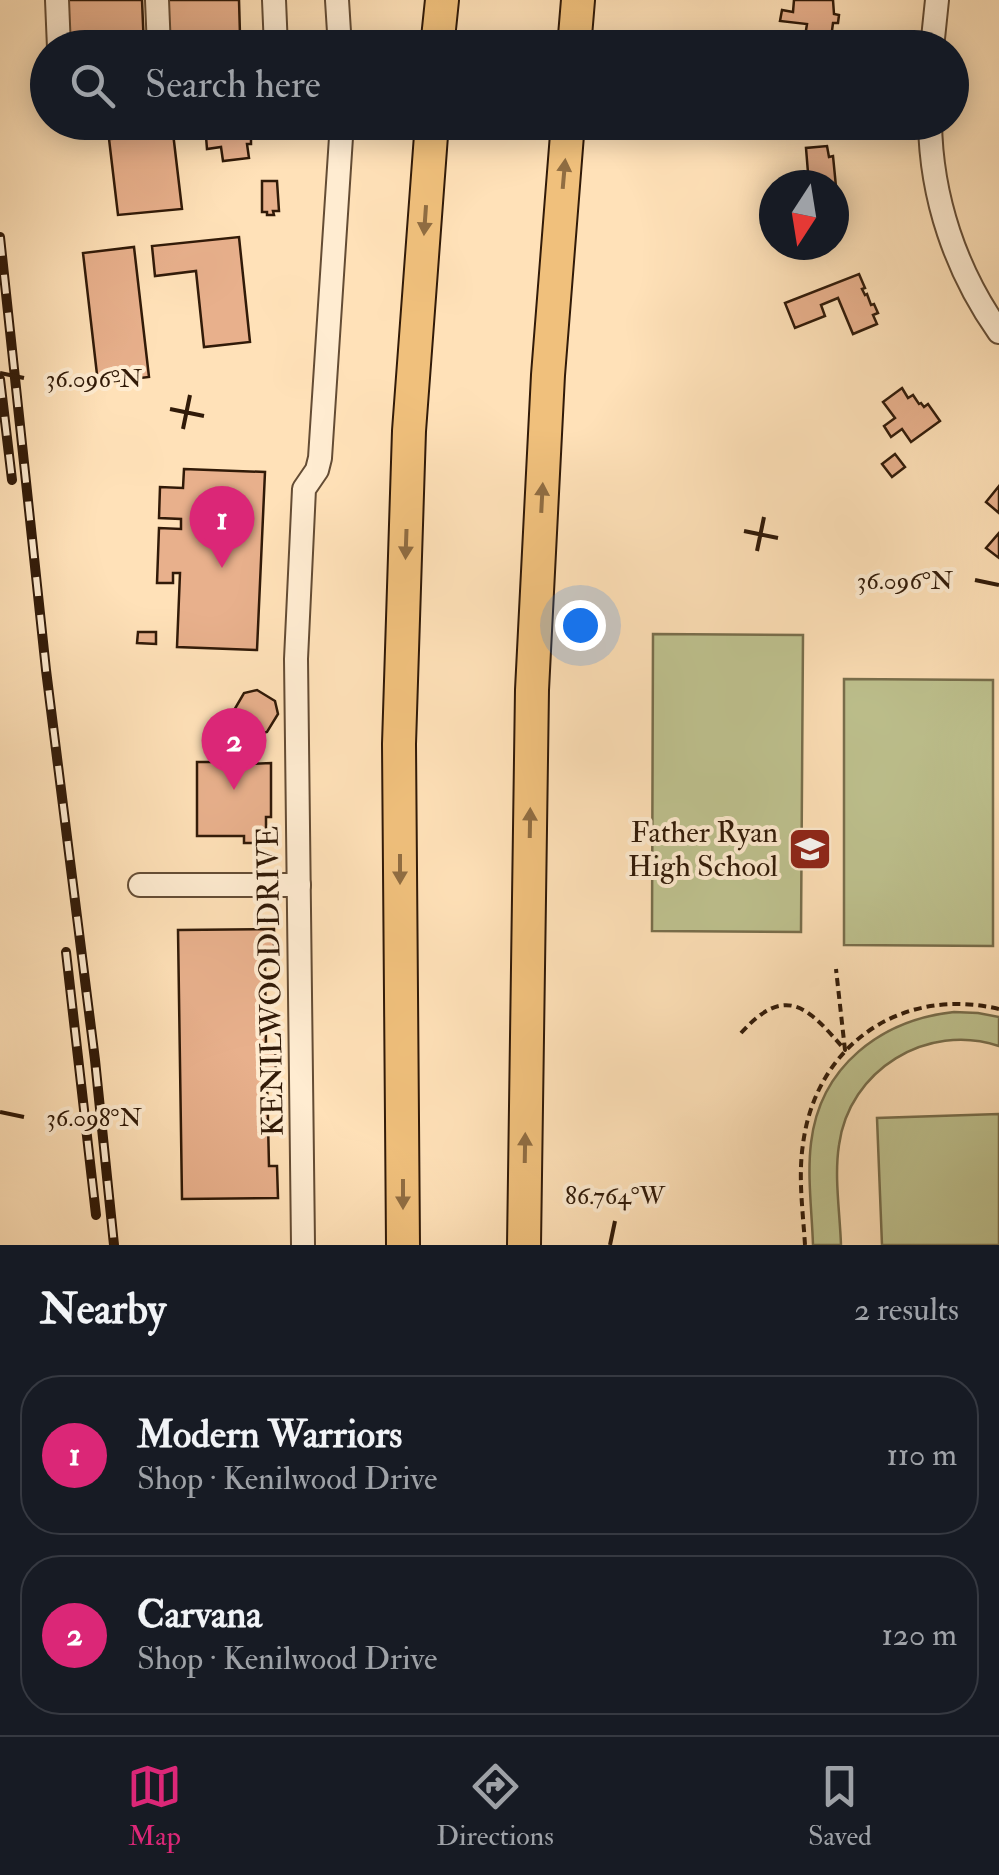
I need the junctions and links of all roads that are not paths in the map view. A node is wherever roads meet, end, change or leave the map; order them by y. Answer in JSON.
{"nodes":[{"id":1,"x":58,"y":0,"type":"edge"},
{"id":2,"x":158,"y":0,"type":"edge"},
{"id":3,"x":274,"y":0,"type":"edge"},
{"id":4,"x":337,"y":0,"type":"edge"},
{"id":5,"x":442,"y":0,"type":"edge"},
{"id":6,"x":578,"y":0,"type":"edge"},
{"id":7,"x":937,"y":0,"type":"edge"},
{"id":8,"x":59,"y":30,"type":"edge"},
{"id":9,"x":159,"y":30,"type":"edge"},
{"id":10,"x":275,"y":30,"type":"edge"},
{"id":11,"x":339,"y":30,"type":"edge"},
{"id":12,"x":439,"y":30,"type":"edge"},
{"id":13,"x":576,"y":30,"type":"edge"},
{"id":14,"x":934,"y":30,"type":"edge"},
{"id":15,"x":341,"y":140,"type":"edge"},
{"id":16,"x":431,"y":140,"type":"edge"},
{"id":17,"x":567,"y":140,"type":"edge"},
{"id":18,"x":931,"y":140,"type":"edge"},
{"id":19,"x":999,"y":332,"type":"edge"},
{"id":20,"x":140,"y":885,"type":"dead end"},
{"id":21,"x":299,"y":885,"type":"junction"},
{"id":22,"x":302,"y":1245,"type":"edge"},
{"id":23,"x":404,"y":1245,"type":"edge"},
{"id":24,"x":524,"y":1245,"type":"edge"}],
"edges":[{"from":1,"to":8,"type":"street"},
{"from":2,"to":9,"type":"street"},
{"from":3,"to":10,"type":"street"},
{"from":4,"to":11,"type":"street"},
{"from":5,"to":12,"type":"highway"},
{"from":6,"to":13,"type":"highway"},
{"from":7,"to":14,"type":"street"},
{"from":15,"to":21,"type":"street","name":"KENILWOOD DRIVE"},
{"from":16,"to":23,"type":"highway","one_way":true},
{"from":24,"to":17,"type":"highway","one_way":true},
{"from":18,"to":19,"type":"street"},
{"from":20,"to":21,"type":"street"},
{"from":21,"to":22,"type":"street","name":"KENILWOOD DRIVE"}]}
